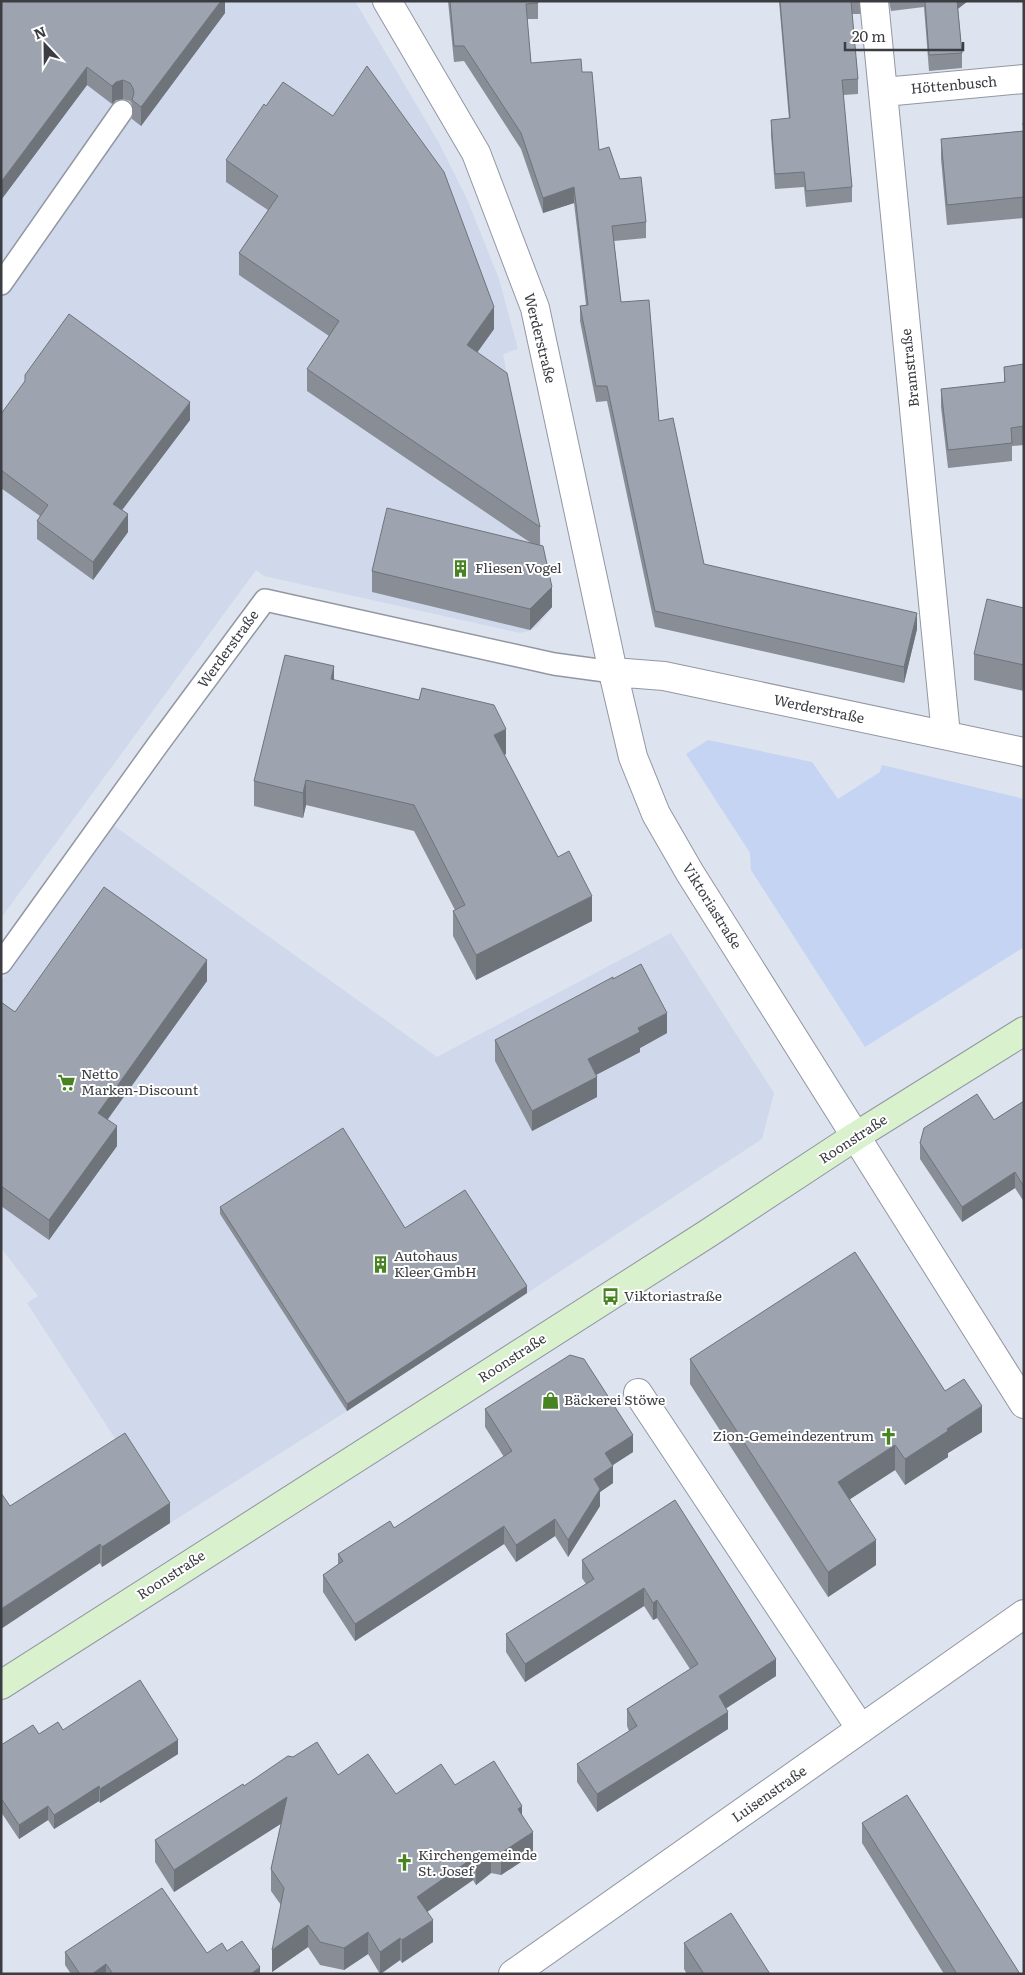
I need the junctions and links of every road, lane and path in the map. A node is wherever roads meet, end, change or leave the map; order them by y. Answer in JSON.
{"nodes":[{"id":1,"x":386,"y":1,"type":"edge"},
{"id":2,"x":874,"y":1,"type":"edge"},
{"id":3,"x":1024,"y":79,"type":"edge"},
{"id":4,"x":884,"y":92,"type":"junction"},
{"id":5,"x":122,"y":111,"type":"dead end"},
{"id":6,"x":1,"y":284,"type":"edge"},
{"id":7,"x":613,"y":672,"type":"junction"},
{"id":8,"x":946,"y":736,"type":"junction"},
{"id":9,"x":1024,"y":752,"type":"edge"},
{"id":10,"x":1,"y":963,"type":"edge"},
{"id":11,"x":1024,"y":1031,"type":"edge"},
{"id":12,"x":856,"y":1136,"type":"junction"},
{"id":13,"x":638,"y":1393,"type":"dead end"},
{"id":14,"x":1024,"y":1404,"type":"edge"},
{"id":15,"x":1024,"y":1614,"type":"edge"},
{"id":16,"x":1,"y":1685,"type":"edge"},
{"id":17,"x":861,"y":1729,"type":"junction"},
{"id":18,"x":513,"y":1974,"type":"edge"}],
"edges":[{"from":1,"to":7,"type":"street","name":"Werderstraße"},
{"from":2,"to":4,"type":"street","name":"Bramstraße"},
{"from":3,"to":4,"type":"street","name":"Höttenbusch"},
{"from":4,"to":8,"type":"street","name":"Bramstraße"},
{"from":5,"to":6,"type":"lane"},
{"from":7,"to":8,"type":"street","name":"Werderstraße"},
{"from":7,"to":10,"type":"lane","name":"Werderstraße"},
{"from":7,"to":12,"type":"street","name":"Viktoriastraße"},
{"from":8,"to":9,"type":"street","name":"Werderstraße"},
{"from":11,"to":12,"type":"street","name":"Roonstraße"},
{"from":12,"to":14,"type":"street","name":"Viktoriastraße"},
{"from":12,"to":16,"type":"street","name":"Roonstraße"},
{"from":13,"to":17,"type":"street"},
{"from":15,"to":17,"type":"street","name":"Luisenstraße"},
{"from":17,"to":18,"type":"street","name":"Luisenstraße"}]}
